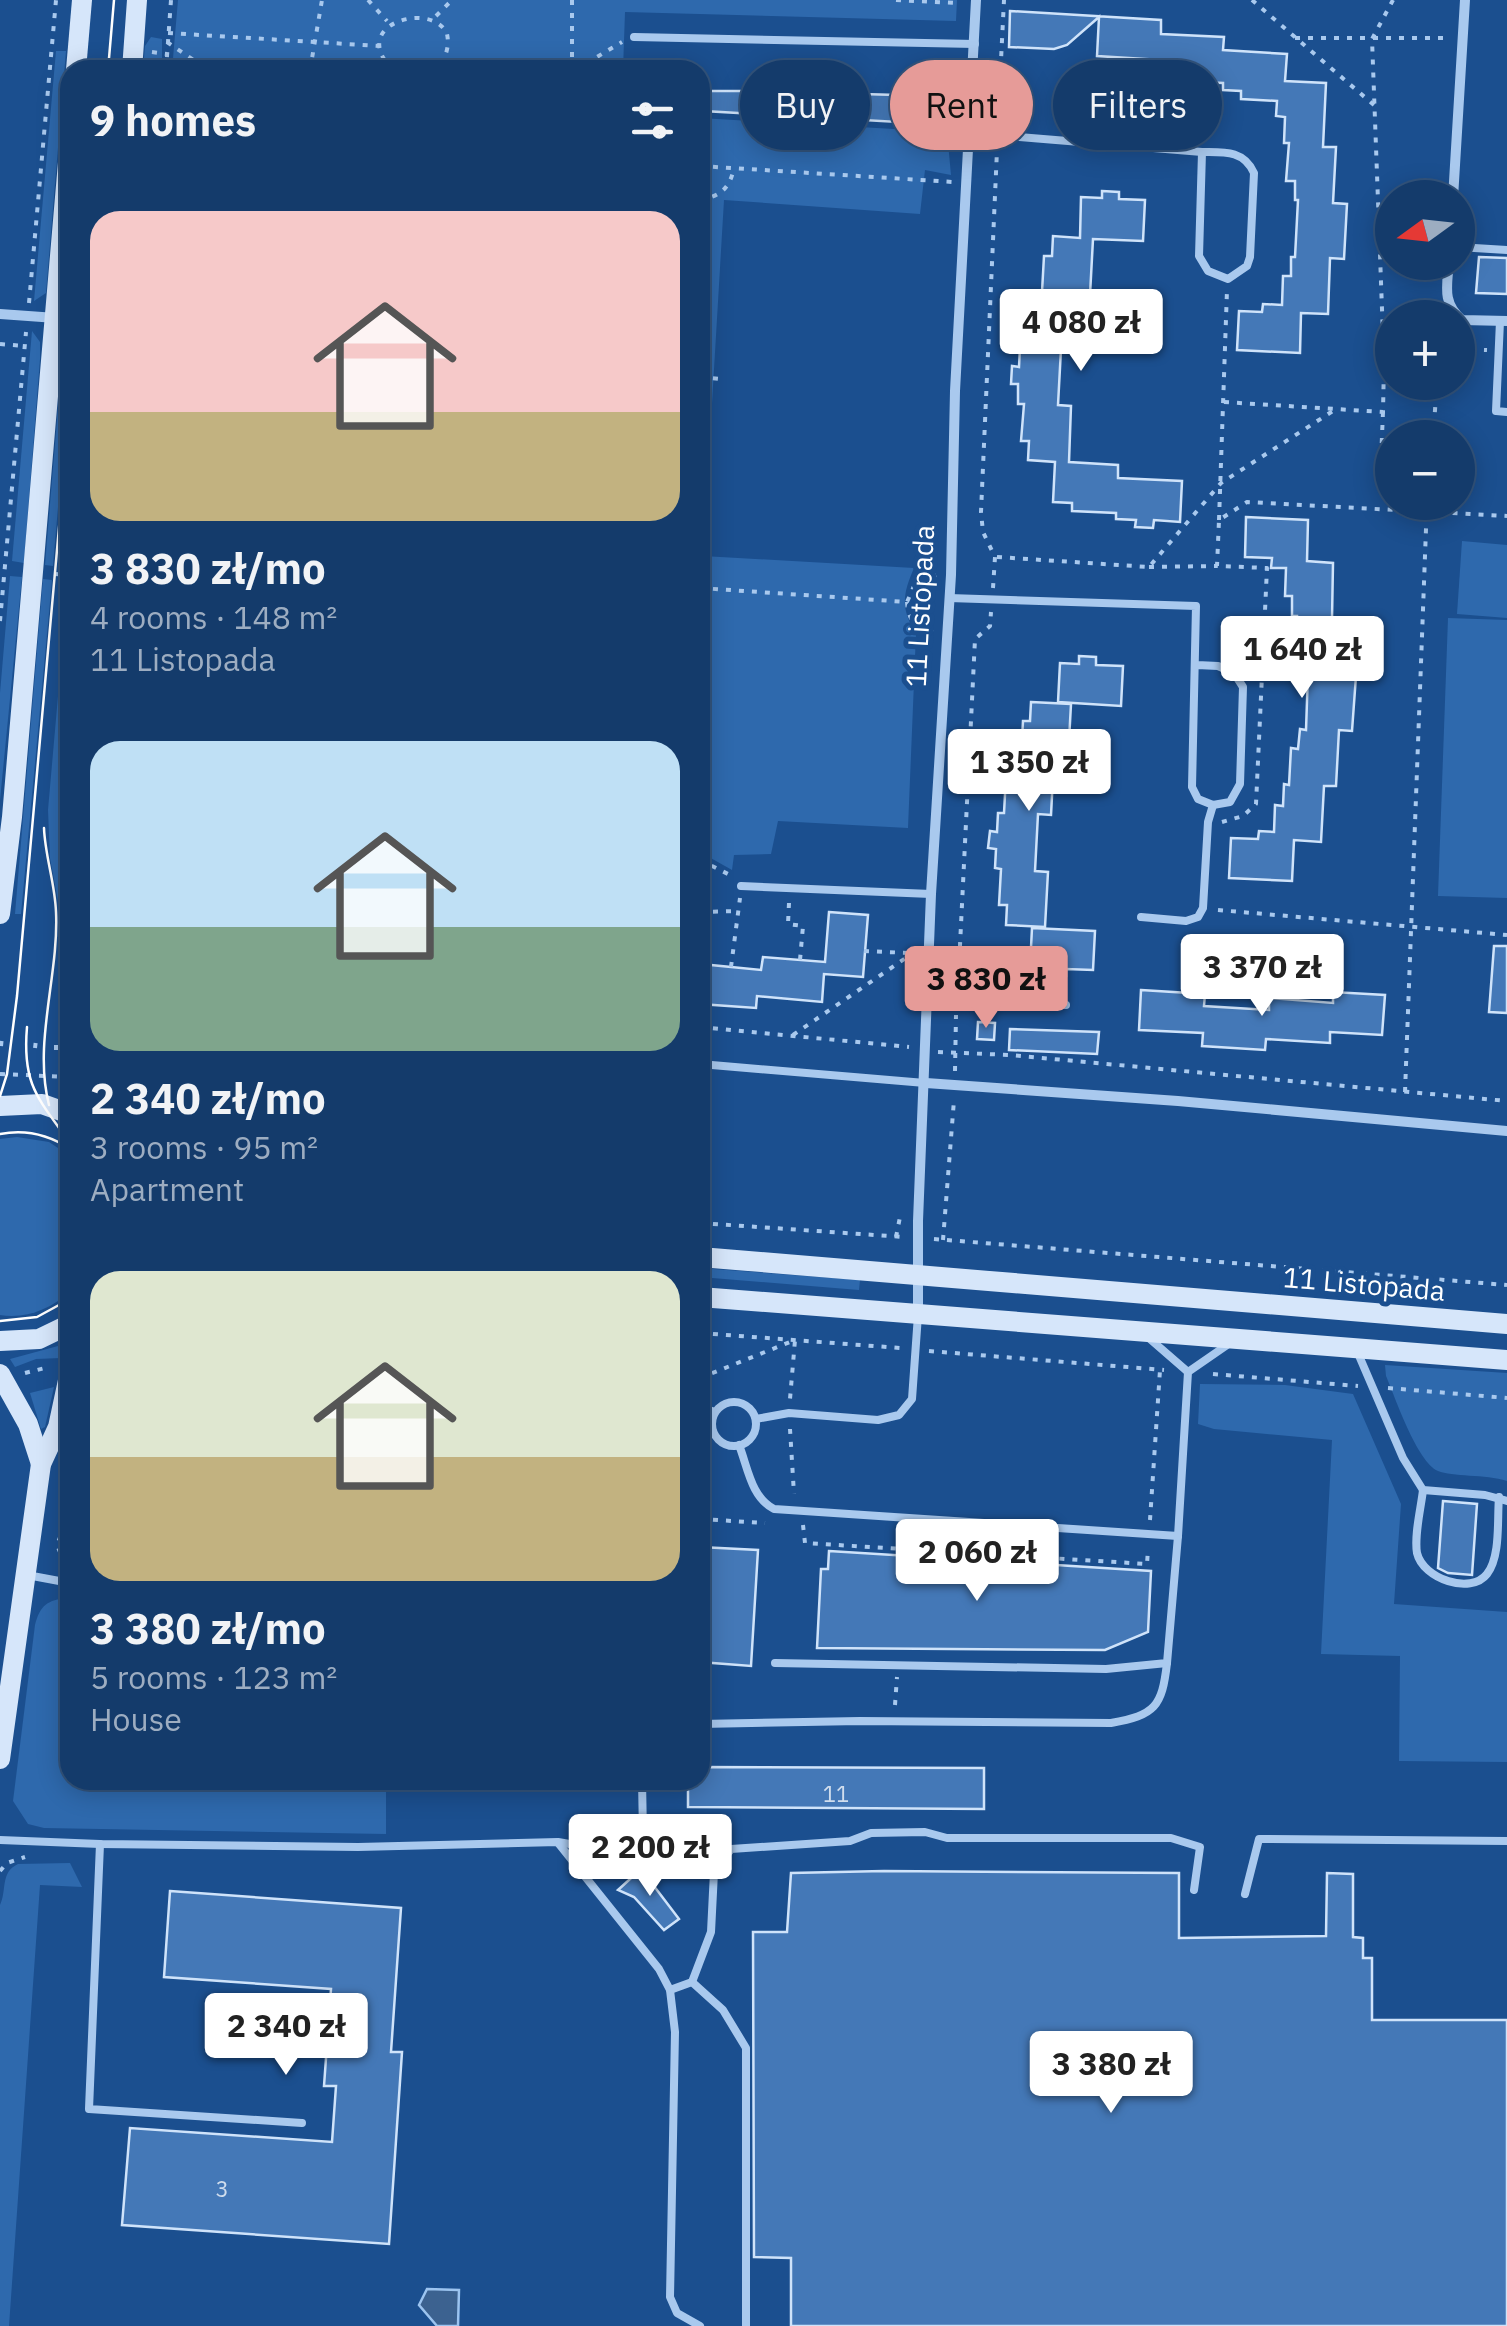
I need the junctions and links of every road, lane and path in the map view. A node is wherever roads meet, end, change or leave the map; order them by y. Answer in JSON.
{"nodes":[{"id":1,"x":82,"y":0,"type":"edge"},
{"id":2,"x":138,"y":0,"type":"edge"},
{"id":3,"x":172,"y":0,"type":"edge"},
{"id":4,"x":322,"y":0,"type":"edge"},
{"id":5,"x":368,"y":0,"type":"edge"},
{"id":6,"x":452,"y":0,"type":"edge"},
{"id":7,"x":572,"y":0,"type":"edge"},
{"id":8,"x":896,"y":0,"type":"edge"},
{"id":9,"x":976,"y":0,"type":"edge"},
{"id":10,"x":1004,"y":0,"type":"edge"},
{"id":11,"x":1252,"y":0,"type":"edge"},
{"id":12,"x":1393,"y":0,"type":"edge"},
{"id":13,"x":1464,"y":0,"type":"edge"},
{"id":14,"x":956,"y":3,"type":"dead end"},
{"id":15,"x":428,"y":11,"type":"dead end"},
{"id":16,"x":394,"y":15,"type":"dead end"},
{"id":17,"x":436,"y":16,"type":"junction"},
{"id":18,"x":387,"y":22,"type":"junction"},
{"id":19,"x":168,"y":33,"type":"junction"},
{"id":20,"x":634,"y":37,"type":"joint"},
{"id":21,"x":1295,"y":38,"type":"junction"},
{"id":22,"x":1462,"y":38,"type":"junction"},
{"id":23,"x":1372,"y":39,"type":"junction"},
{"id":24,"x":168,"y":42,"type":"junction"},
{"id":25,"x":315,"y":43,"type":"junction"},
{"id":26,"x":975,"y":44,"type":"junction"},
{"id":27,"x":380,"y":46,"type":"junction"},
{"id":28,"x":77,"y":60,"type":"edge"},
{"id":29,"x":133,"y":60,"type":"edge"},
{"id":30,"x":167,"y":60,"type":"edge"},
{"id":31,"x":194,"y":60,"type":"edge"},
{"id":32,"x":312,"y":60,"type":"edge"},
{"id":33,"x":385,"y":60,"type":"edge"},
{"id":34,"x":441,"y":60,"type":"edge"},
{"id":35,"x":574,"y":60,"type":"edge"},
{"id":36,"x":592,"y":60,"type":"edge"},
{"id":37,"x":974,"y":60,"type":"edge"},
{"id":38,"x":1001,"y":60,"type":"edge"},
{"id":39,"x":1375,"y":106,"type":"junction"},
{"id":40,"x":1033,"y":137,"type":"edge"},
{"id":41,"x":969,"y":150,"type":"edge"},
{"id":42,"x":997,"y":150,"type":"edge"},
{"id":43,"x":1202,"y":152,"type":"junction"},
{"id":44,"x":710,"y":167,"type":"edge"},
{"id":45,"x":734,"y":168,"type":"junction"},
{"id":46,"x":1454,"y":180,"type":"edge"},
{"id":47,"x":968,"y":182,"type":"junction"},
{"id":48,"x":710,"y":197,"type":"edge"},
{"id":49,"x":1475,"y":248,"type":"edge"},
{"id":50,"x":1507,"y":250,"type":"edge"},
{"id":51,"x":1228,"y":279,"type":"junction"},
{"id":52,"x":1448,"y":280,"type":"edge"},
{"id":53,"x":1382,"y":300,"type":"edge"},
{"id":54,"x":0,"y":314,"type":"edge"},
{"id":55,"x":60,"y":319,"type":"edge"},
{"id":56,"x":1503,"y":321,"type":"edge"},
{"id":57,"x":60,"y":339,"type":"edge"},
{"id":58,"x":0,"y":344,"type":"edge"},
{"id":59,"x":25,"y":346,"type":"dead end"},
{"id":60,"x":710,"y":377,"type":"edge"},
{"id":61,"x":721,"y":378,"type":"dead end"},
{"id":62,"x":1383,"y":400,"type":"edge"},
{"id":63,"x":1224,"y":402,"type":"junction"},
{"id":64,"x":1336,"y":409,"type":"junction"},
{"id":65,"x":1383,"y":412,"type":"junction"},
{"id":66,"x":1507,"y":412,"type":"edge"},
{"id":67,"x":1383,"y":420,"type":"edge"},
{"id":68,"x":1222,"y":483,"type":"junction"},
{"id":69,"x":1375,"y":508,"type":"edge"},
{"id":70,"x":1475,"y":514,"type":"edge"},
{"id":71,"x":1507,"y":516,"type":"edge"},
{"id":72,"x":1219,"y":520,"type":"junction"},
{"id":73,"x":1427,"y":520,"type":"edge"},
{"id":74,"x":995,"y":556,"type":"junction"},
{"id":75,"x":1217,"y":566,"type":"junction"},
{"id":76,"x":1149,"y":567,"type":"junction"},
{"id":77,"x":951,"y":575,"type":"junction"},
{"id":78,"x":710,"y":589,"type":"edge"},
{"id":79,"x":949,"y":598,"type":"junction"},
{"id":80,"x":992,"y":599,"type":"junction"},
{"id":81,"x":907,"y":602,"type":"junction"},
{"id":82,"x":946,"y":634,"type":"junction"},
{"id":83,"x":1197,"y":665,"type":"junction"},
{"id":84,"x":1213,"y":804,"type":"junction"},
{"id":85,"x":1208,"y":822,"type":"junction"},
{"id":86,"x":710,"y":865,"type":"edge"},
{"id":87,"x":741,"y":886,"type":"junction"},
{"id":88,"x":790,"y":889,"type":"junction"},
{"id":89,"x":931,"y":894,"type":"junction"},
{"id":90,"x":1203,"y":908,"type":"junction"},
{"id":91,"x":0,"y":911,"type":"edge"},
{"id":92,"x":710,"y":912,"type":"edge"},
{"id":93,"x":739,"y":912,"type":"junction"},
{"id":94,"x":1141,"y":917,"type":"dead end"},
{"id":95,"x":1414,"y":927,"type":"junction"},
{"id":96,"x":1507,"y":935,"type":"edge"},
{"id":97,"x":864,"y":951,"type":"dead end"},
{"id":98,"x":800,"y":960,"type":"dead end"},
{"id":99,"x":731,"y":967,"type":"dead end"},
{"id":100,"x":929,"y":998,"type":"junction"},
{"id":101,"x":957,"y":1000,"type":"junction"},
{"id":102,"x":1066,"y":1006,"type":"dead end"},
{"id":103,"x":710,"y":1028,"type":"edge"},
{"id":104,"x":2,"y":1036,"type":"edge"},
{"id":105,"x":792,"y":1036,"type":"junction"},
{"id":106,"x":36,"y":1040,"type":"dead end"},
{"id":107,"x":56,"y":1040,"type":"dead end"},
{"id":108,"x":1,"y":1046,"type":"edge"},
{"id":109,"x":35,"y":1048,"type":"dead end"},
{"id":110,"x":56,"y":1050,"type":"dead end"},
{"id":111,"x":926,"y":1050,"type":"junction"},
{"id":112,"x":955,"y":1054,"type":"junction"},
{"id":113,"x":710,"y":1065,"type":"edge"},
{"id":114,"x":0,"y":1074,"type":"edge"},
{"id":115,"x":60,"y":1077,"type":"edge"},
{"id":116,"x":926,"y":1083,"type":"junction"},
{"id":117,"x":956,"y":1085,"type":"junction"},
{"id":118,"x":1405,"y":1093,"type":"junction"},
{"id":119,"x":1507,"y":1100,"type":"edge"},
{"id":120,"x":0,"y":1106,"type":"edge"},
{"id":121,"x":60,"y":1110,"type":"edge"},
{"id":122,"x":1507,"y":1130,"type":"edge"},
{"id":123,"x":710,"y":1224,"type":"edge"},
{"id":124,"x":918,"y":1237,"type":"junction"},
{"id":125,"x":943,"y":1240,"type":"junction"},
{"id":126,"x":710,"y":1258,"type":"edge"},
{"id":127,"x":918,"y":1274,"type":"junction"},
{"id":128,"x":1507,"y":1286,"type":"edge"},
{"id":129,"x":710,"y":1299,"type":"edge"},
{"id":130,"x":1358,"y":1312,"type":"junction"},
{"id":131,"x":918,"y":1314,"type":"junction"},
{"id":132,"x":1507,"y":1324,"type":"edge"},
{"id":133,"x":60,"y":1329,"type":"edge"},
{"id":134,"x":1140,"y":1332,"type":"junction"},
{"id":135,"x":710,"y":1334,"type":"edge"},
{"id":136,"x":1239,"y":1337,"type":"junction"},
{"id":137,"x":795,"y":1340,"type":"junction"},
{"id":138,"x":0,"y":1341,"type":"edge"},
{"id":139,"x":1356,"y":1347,"type":"junction"},
{"id":140,"x":917,"y":1350,"type":"junction"},
{"id":141,"x":1507,"y":1360,"type":"edge"},
{"id":142,"x":60,"y":1370,"type":"edge"},
{"id":143,"x":1188,"y":1372,"type":"junction"},
{"id":144,"x":710,"y":1374,"type":"edge"},
{"id":145,"x":10,"y":1375,"type":"edge"},
{"id":146,"x":1371,"y":1387,"type":"junction"},
{"id":147,"x":1507,"y":1398,"type":"edge"},
{"id":148,"x":60,"y":1408,"type":"edge"},
{"id":149,"x":710,"y":1410,"type":"edge"},
{"id":150,"x":715,"y":1412,"type":"junction"},
{"id":151,"x":790,"y":1413,"type":"junction"},
{"id":152,"x":756,"y":1419,"type":"junction"},
{"id":153,"x":739,"y":1446,"type":"junction"},
{"id":154,"x":40,"y":1464,"type":"junction"},
{"id":155,"x":1422,"y":1490,"type":"junction"},
{"id":156,"x":1503,"y":1499,"type":"edge"},
{"id":157,"x":804,"y":1512,"type":"junction"},
{"id":158,"x":710,"y":1519,"type":"edge"},
{"id":159,"x":769,"y":1523,"type":"dead end"},
{"id":160,"x":803,"y":1525,"type":"dead end"},
{"id":161,"x":1178,"y":1536,"type":"junction"},
{"id":162,"x":27,"y":1574,"type":"junction"},
{"id":163,"x":60,"y":1581,"type":"edge"},
{"id":164,"x":775,"y":1662,"type":"dead end"},
{"id":165,"x":1168,"y":1664,"type":"junction"},
{"id":166,"x":710,"y":1724,"type":"edge"},
{"id":167,"x":0,"y":1759,"type":"edge"},
{"id":168,"x":642,"y":1790,"type":"edge"},
{"id":169,"x":0,"y":1840,"type":"edge"},
{"id":170,"x":1507,"y":1841,"type":"edge"},
{"id":171,"x":558,"y":1842,"type":"junction"},
{"id":172,"x":100,"y":1844,"type":"junction"},
{"id":173,"x":32,"y":1856,"type":"dead end"},
{"id":174,"x":0,"y":1871,"type":"edge"},
{"id":175,"x":1194,"y":1890,"type":"dead end"},
{"id":176,"x":1246,"y":1894,"type":"dead end"},
{"id":177,"x":692,"y":1982,"type":"junction"},
{"id":178,"x":670,"y":1990,"type":"junction"},
{"id":179,"x":302,"y":2123,"type":"dead end"},
{"id":180,"x":700,"y":2326,"type":"edge"},
{"id":181,"x":746,"y":2326,"type":"edge"}],
"edges":[{"from":1,"to":28,"type":"main road"},
{"from":2,"to":29,"type":"main road"},
{"from":3,"to":19,"type":"path"},
{"from":4,"to":25,"type":"path"},
{"from":5,"to":18,"type":"path"},
{"from":6,"to":17,"type":"path"},
{"from":7,"to":35,"type":"path"},
{"from":8,"to":14,"type":"path"},
{"from":9,"to":26,"type":"street","name":"11 Listopada"},
{"from":10,"to":38,"type":"path"},
{"from":11,"to":21,"type":"path"},
{"from":12,"to":23,"type":"path"},
{"from":13,"to":22,"type":"street"},
{"from":15,"to":17,"type":"path"},
{"from":16,"to":18,"type":"path"},
{"from":17,"to":34,"type":"path"},
{"from":18,"to":27,"type":"path"},
{"from":19,"to":24,"type":"path"},
{"from":19,"to":25,"type":"path"},
{"from":20,"to":26,"type":"lane"},
{"from":20,"to":36,"type":"path"},
{"from":21,"to":23,"type":"path"},
{"from":21,"to":39,"type":"path"},
{"from":22,"to":23,"type":"path"},
{"from":22,"to":46,"type":"street"},
{"from":23,"to":39,"type":"path"},
{"from":24,"to":30,"type":"path"},
{"from":24,"to":31,"type":"path"},
{"from":25,"to":27,"type":"path"},
{"from":25,"to":32,"type":"path"},
{"from":26,"to":37,"type":"street","name":"11 Listopada"},
{"from":27,"to":33,"type":"path"},
{"from":39,"to":53,"type":"path"},
{"from":40,"to":43,"type":"lane"},
{"from":41,"to":47,"type":"street","name":"11 Listopada"},
{"from":42,"to":74,"type":"path"},
{"from":43,"to":51,"type":"lane"},
{"from":43,"to":51,"type":"lane"},
{"from":44,"to":45,"type":"path"},
{"from":45,"to":47,"type":"path"},
{"from":45,"to":48,"type":"path"},
{"from":47,"to":77,"type":"street","name":"11 Listopada"},
{"from":49,"to":50,"type":"lane"},
{"from":51,"to":63,"type":"path"},
{"from":52,"to":56,"type":"street"},
{"from":54,"to":55,"type":"street"},
{"from":56,"to":66,"type":"lane"},
{"from":57,"to":91,"type":"main road"},
{"from":58,"to":59,"type":"path"},
{"from":60,"to":61,"type":"path"},
{"from":62,"to":65,"type":"path"},
{"from":63,"to":64,"type":"path"},
{"from":63,"to":68,"type":"path"},
{"from":64,"to":65,"type":"path"},
{"from":64,"to":68,"type":"path"},
{"from":65,"to":67,"type":"path"},
{"from":68,"to":72,"type":"path"},
{"from":68,"to":76,"type":"path"},
{"from":69,"to":72,"type":"path"},
{"from":70,"to":71,"type":"path"},
{"from":72,"to":75,"type":"path"},
{"from":73,"to":95,"type":"path"},
{"from":74,"to":76,"type":"path"},
{"from":74,"to":80,"type":"path"},
{"from":75,"to":76,"type":"path"},
{"from":75,"to":85,"type":"path"},
{"from":77,"to":79,"type":"street","name":"11 Listopada"},
{"from":77,"to":81,"type":"path"},
{"from":78,"to":81,"type":"path"},
{"from":79,"to":80,"type":"lane"},
{"from":79,"to":82,"type":"street","name":"11 Listopada"},
{"from":80,"to":83,"type":"lane"},
{"from":80,"to":101,"type":"path"},
{"from":81,"to":82,"type":"path"},
{"from":82,"to":89,"type":"street","name":"11 Listopada"},
{"from":83,"to":84,"type":"lane"},
{"from":83,"to":84,"type":"lane"},
{"from":84,"to":85,"type":"lane"},
{"from":85,"to":90,"type":"lane"},
{"from":86,"to":87,"type":"path"},
{"from":87,"to":88,"type":"lane"},
{"from":87,"to":93,"type":"path"},
{"from":88,"to":89,"type":"lane"},
{"from":88,"to":98,"type":"path"},
{"from":89,"to":100,"type":"street","name":"11 Listopada"},
{"from":90,"to":94,"type":"lane"},
{"from":90,"to":95,"type":"path"},
{"from":92,"to":93,"type":"path"},
{"from":93,"to":99,"type":"path"},
{"from":95,"to":96,"type":"path"},
{"from":95,"to":118,"type":"path"},
{"from":97,"to":105,"type":"path"},
{"from":100,"to":101,"type":"lane"},
{"from":100,"to":111,"type":"street","name":"11 Listopada"},
{"from":101,"to":102,"type":"lane"},
{"from":101,"to":112,"type":"path"},
{"from":103,"to":105,"type":"path"},
{"from":104,"to":108,"type":"path"},
{"from":105,"to":111,"type":"path"},
{"from":106,"to":109,"type":"path"},
{"from":107,"to":110,"type":"path"},
{"from":111,"to":112,"type":"path"},
{"from":111,"to":116,"type":"street","name":"11 Listopada"},
{"from":112,"to":117,"type":"path"},
{"from":112,"to":118,"type":"path"},
{"from":113,"to":116,"type":"lane"},
{"from":114,"to":115,"type":"path"},
{"from":116,"to":117,"type":"street"},
{"from":116,"to":124,"type":"street","name":"11 Listopada"},
{"from":117,"to":122,"type":"street"},
{"from":117,"to":125,"type":"path"},
{"from":118,"to":119,"type":"path"},
{"from":120,"to":121,"type":"main road"},
{"from":123,"to":124,"type":"path"},
{"from":124,"to":125,"type":"path"},
{"from":124,"to":127,"type":"street","name":"11 Listopada"},
{"from":125,"to":128,"type":"path"},
{"from":126,"to":127,"type":"main road","name":"11 Listopada"},
{"from":127,"to":130,"type":"main road","name":"11 Listopada"},
{"from":127,"to":131,"type":"street","name":"11 Listopada"},
{"from":129,"to":131,"type":"main road"},
{"from":130,"to":132,"type":"main road","name":"11 Listopada"},
{"from":130,"to":139,"type":"main road"},
{"from":131,"to":134,"type":"main road"},
{"from":131,"to":140,"type":"lane"},
{"from":133,"to":138,"type":"main road"},
{"from":134,"to":136,"type":"main road"},
{"from":134,"to":143,"type":"lane"},
{"from":135,"to":137,"type":"path"},
{"from":136,"to":139,"type":"main road"},
{"from":136,"to":143,"type":"lane"},
{"from":137,"to":140,"type":"path"},
{"from":137,"to":144,"type":"path"},
{"from":137,"to":151,"type":"path"},
{"from":139,"to":141,"type":"main road"},
{"from":139,"to":146,"type":"lane"},
{"from":140,"to":143,"type":"path"},
{"from":140,"to":151,"type":"lane"},
{"from":142,"to":145,"type":"path"},
{"from":143,"to":146,"type":"path"},
{"from":143,"to":161,"type":"lane"},
{"from":145,"to":154,"type":"main road"},
{"from":146,"to":147,"type":"path"},
{"from":146,"to":155,"type":"lane"},
{"from":148,"to":154,"type":"main road"},
{"from":149,"to":150,"type":"lane"},
{"from":150,"to":152,"type":"lane"},
{"from":150,"to":153,"type":"lane"},
{"from":151,"to":152,"type":"lane"},
{"from":151,"to":157,"type":"path"},
{"from":152,"to":153,"type":"lane"},
{"from":153,"to":157,"type":"lane"},
{"from":154,"to":162,"type":"main road"},
{"from":155,"to":156,"type":"lane"},
{"from":155,"to":156,"type":"lane"},
{"from":157,"to":160,"type":"path"},
{"from":157,"to":161,"type":"lane"},
{"from":158,"to":159,"type":"path"},
{"from":161,"to":165,"type":"lane"},
{"from":162,"to":163,"type":"lane"},
{"from":162,"to":167,"type":"main road"},
{"from":164,"to":165,"type":"lane"},
{"from":165,"to":166,"type":"lane"},
{"from":168,"to":171,"type":"lane"},
{"from":169,"to":172,"type":"lane"},
{"from":170,"to":176,"type":"lane"},
{"from":171,"to":172,"type":"lane"},
{"from":171,"to":178,"type":"lane"},
{"from":172,"to":179,"type":"lane"},
{"from":173,"to":174,"type":"path"},
{"from":175,"to":177,"type":"lane"},
{"from":177,"to":178,"type":"lane"},
{"from":177,"to":181,"type":"lane"},
{"from":178,"to":180,"type":"lane"}]}
